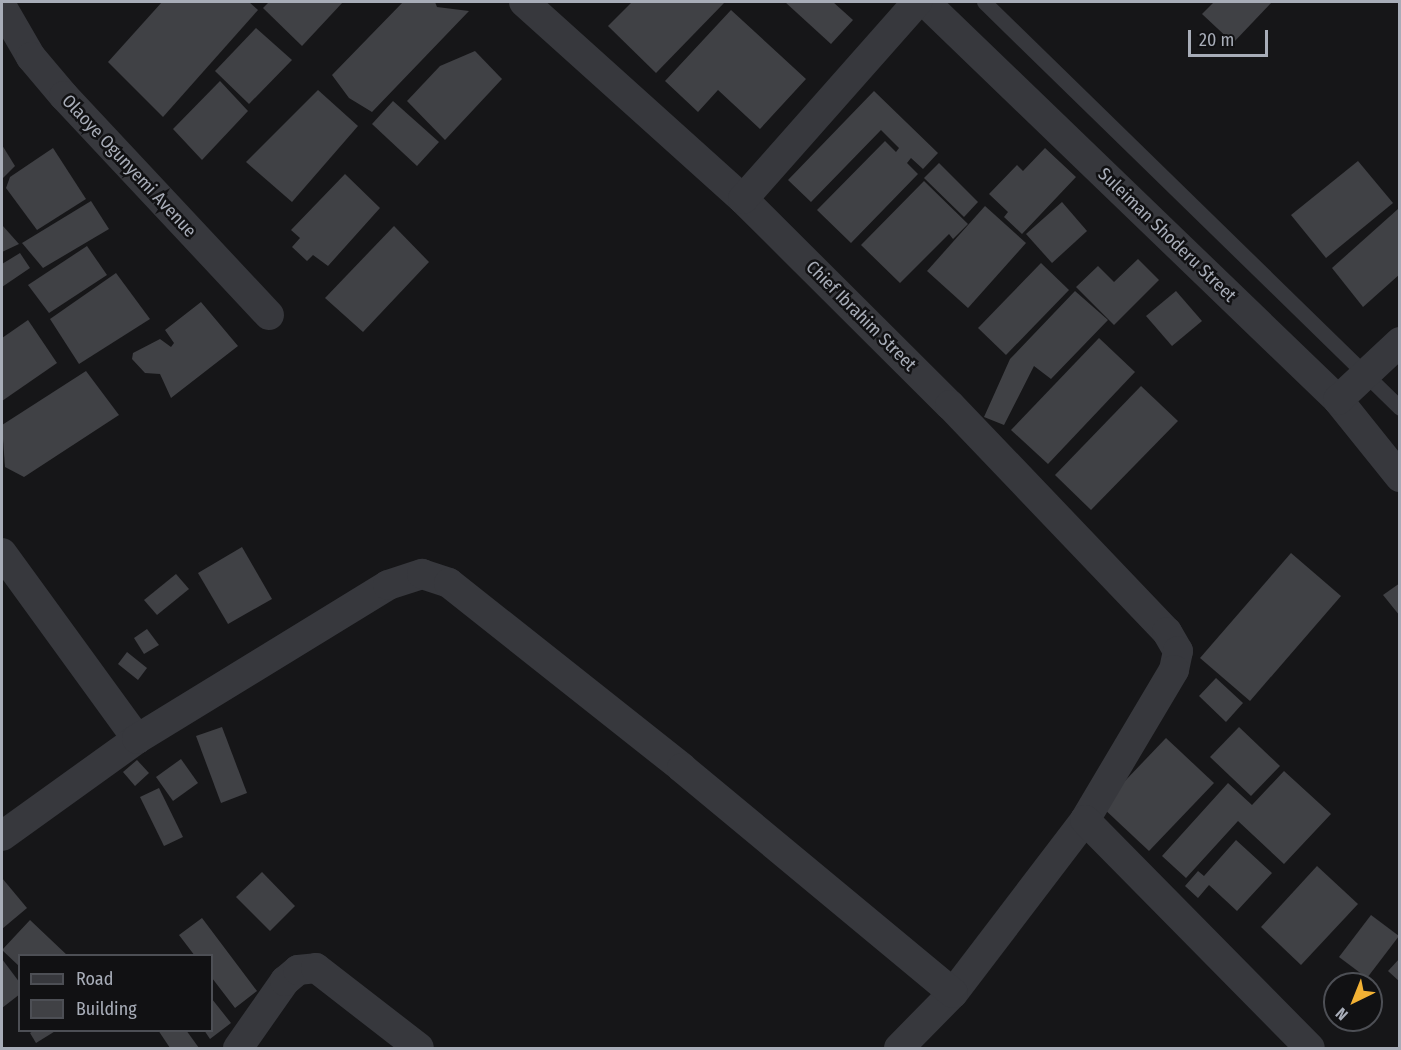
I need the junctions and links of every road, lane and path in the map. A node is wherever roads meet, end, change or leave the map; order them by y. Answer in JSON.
{"nodes":[{"id":1,"x":525,"y":2,"type":"edge"},
{"id":2,"x":917,"y":2,"type":"edge"},
{"id":3,"x":925,"y":2,"type":"edge"},
{"id":4,"x":984,"y":2,"type":"edge"},
{"id":5,"x":2,"y":7,"type":"edge"},
{"id":6,"x":743,"y":199,"type":"junction"},
{"id":7,"x":269,"y":315,"type":"dead end"},
{"id":8,"x":1400,"y":342,"type":"edge"},
{"id":9,"x":1366,"y":374,"type":"junction"},
{"id":10,"x":1338,"y":400,"type":"junction"},
{"id":11,"x":1400,"y":408,"type":"edge"},
{"id":12,"x":1400,"y":477,"type":"edge"},
{"id":13,"x":2,"y":553,"type":"edge"},
{"id":14,"x":137,"y":739,"type":"junction"},
{"id":15,"x":1085,"y":820,"type":"junction"},
{"id":16,"x":2,"y":836,"type":"edge"},
{"id":17,"x":953,"y":993,"type":"junction"},
{"id":18,"x":238,"y":1048,"type":"edge"},
{"id":19,"x":419,"y":1048,"type":"edge"},
{"id":20,"x":899,"y":1048,"type":"edge"},
{"id":21,"x":1310,"y":1048,"type":"edge"}],
"edges":[{"from":1,"to":6,"type":"street","name":"Chief Ibrahim Street"},
{"from":2,"to":6,"type":"street"},
{"from":3,"to":10,"type":"street","name":"Suleiman Shoderu Street"},
{"from":4,"to":9,"type":"lane"},
{"from":5,"to":7,"type":"street","name":"Olaoye Ogunyemi Avenue"},
{"from":6,"to":15,"type":"street","name":"Chief Ibrahim Street"},
{"from":8,"to":9,"type":"street"},
{"from":9,"to":10,"type":"street"},
{"from":9,"to":11,"type":"lane"},
{"from":10,"to":12,"type":"street","name":"Suleiman Shoderu Street"},
{"from":13,"to":14,"type":"street"},
{"from":14,"to":16,"type":"street"},
{"from":14,"to":17,"type":"street"},
{"from":15,"to":17,"type":"street"},
{"from":15,"to":21,"type":"street"},
{"from":17,"to":20,"type":"street"},
{"from":18,"to":19,"type":"street"}]}
